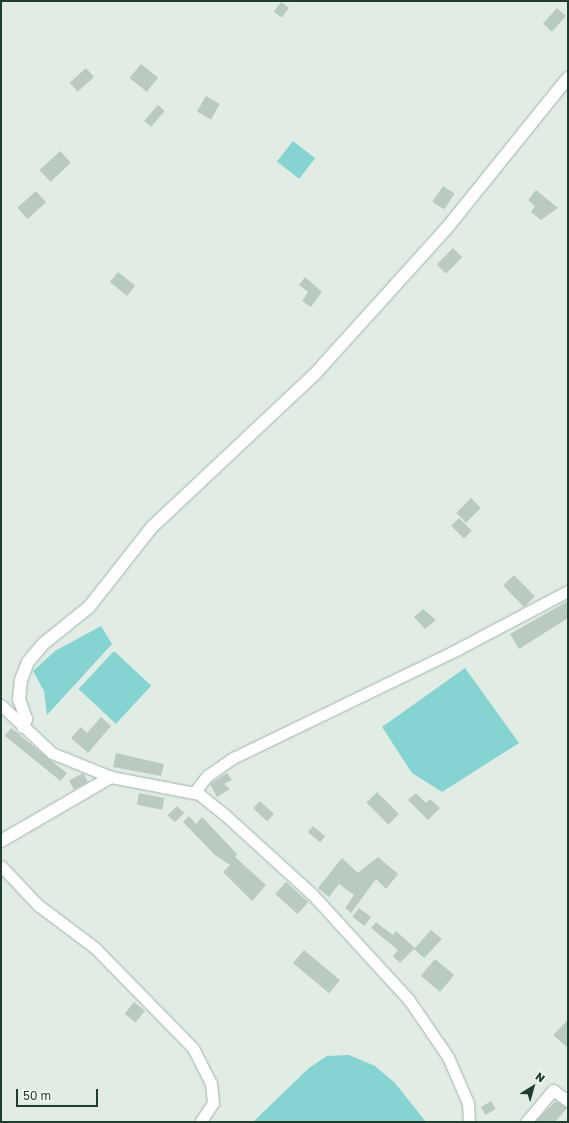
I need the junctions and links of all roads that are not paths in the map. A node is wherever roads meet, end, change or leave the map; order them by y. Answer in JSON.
{"nodes":[{"id":1,"x":568,"y":78,"type":"edge"},
{"id":2,"x":568,"y":591,"type":"edge"},
{"id":3,"x":1,"y":705,"type":"edge"},
{"id":4,"x":23,"y":727,"type":"junction"},
{"id":5,"x":111,"y":777,"type":"junction"},
{"id":6,"x":194,"y":793,"type":"junction"},
{"id":7,"x":1,"y":841,"type":"edge"},
{"id":8,"x":1,"y":866,"type":"edge"},
{"id":9,"x":568,"y":1101,"type":"edge"},
{"id":10,"x":200,"y":1122,"type":"edge"},
{"id":11,"x":469,"y":1122,"type":"edge"},
{"id":12,"x":526,"y":1122,"type":"edge"}],
"edges":[{"from":1,"to":4,"type":"street"},
{"from":2,"to":6,"type":"street"},
{"from":3,"to":4,"type":"street"},
{"from":4,"to":5,"type":"street"},
{"from":5,"to":6,"type":"street"},
{"from":5,"to":7,"type":"street"},
{"from":6,"to":11,"type":"street"},
{"from":8,"to":10,"type":"street"},
{"from":9,"to":12,"type":"street"}]}
